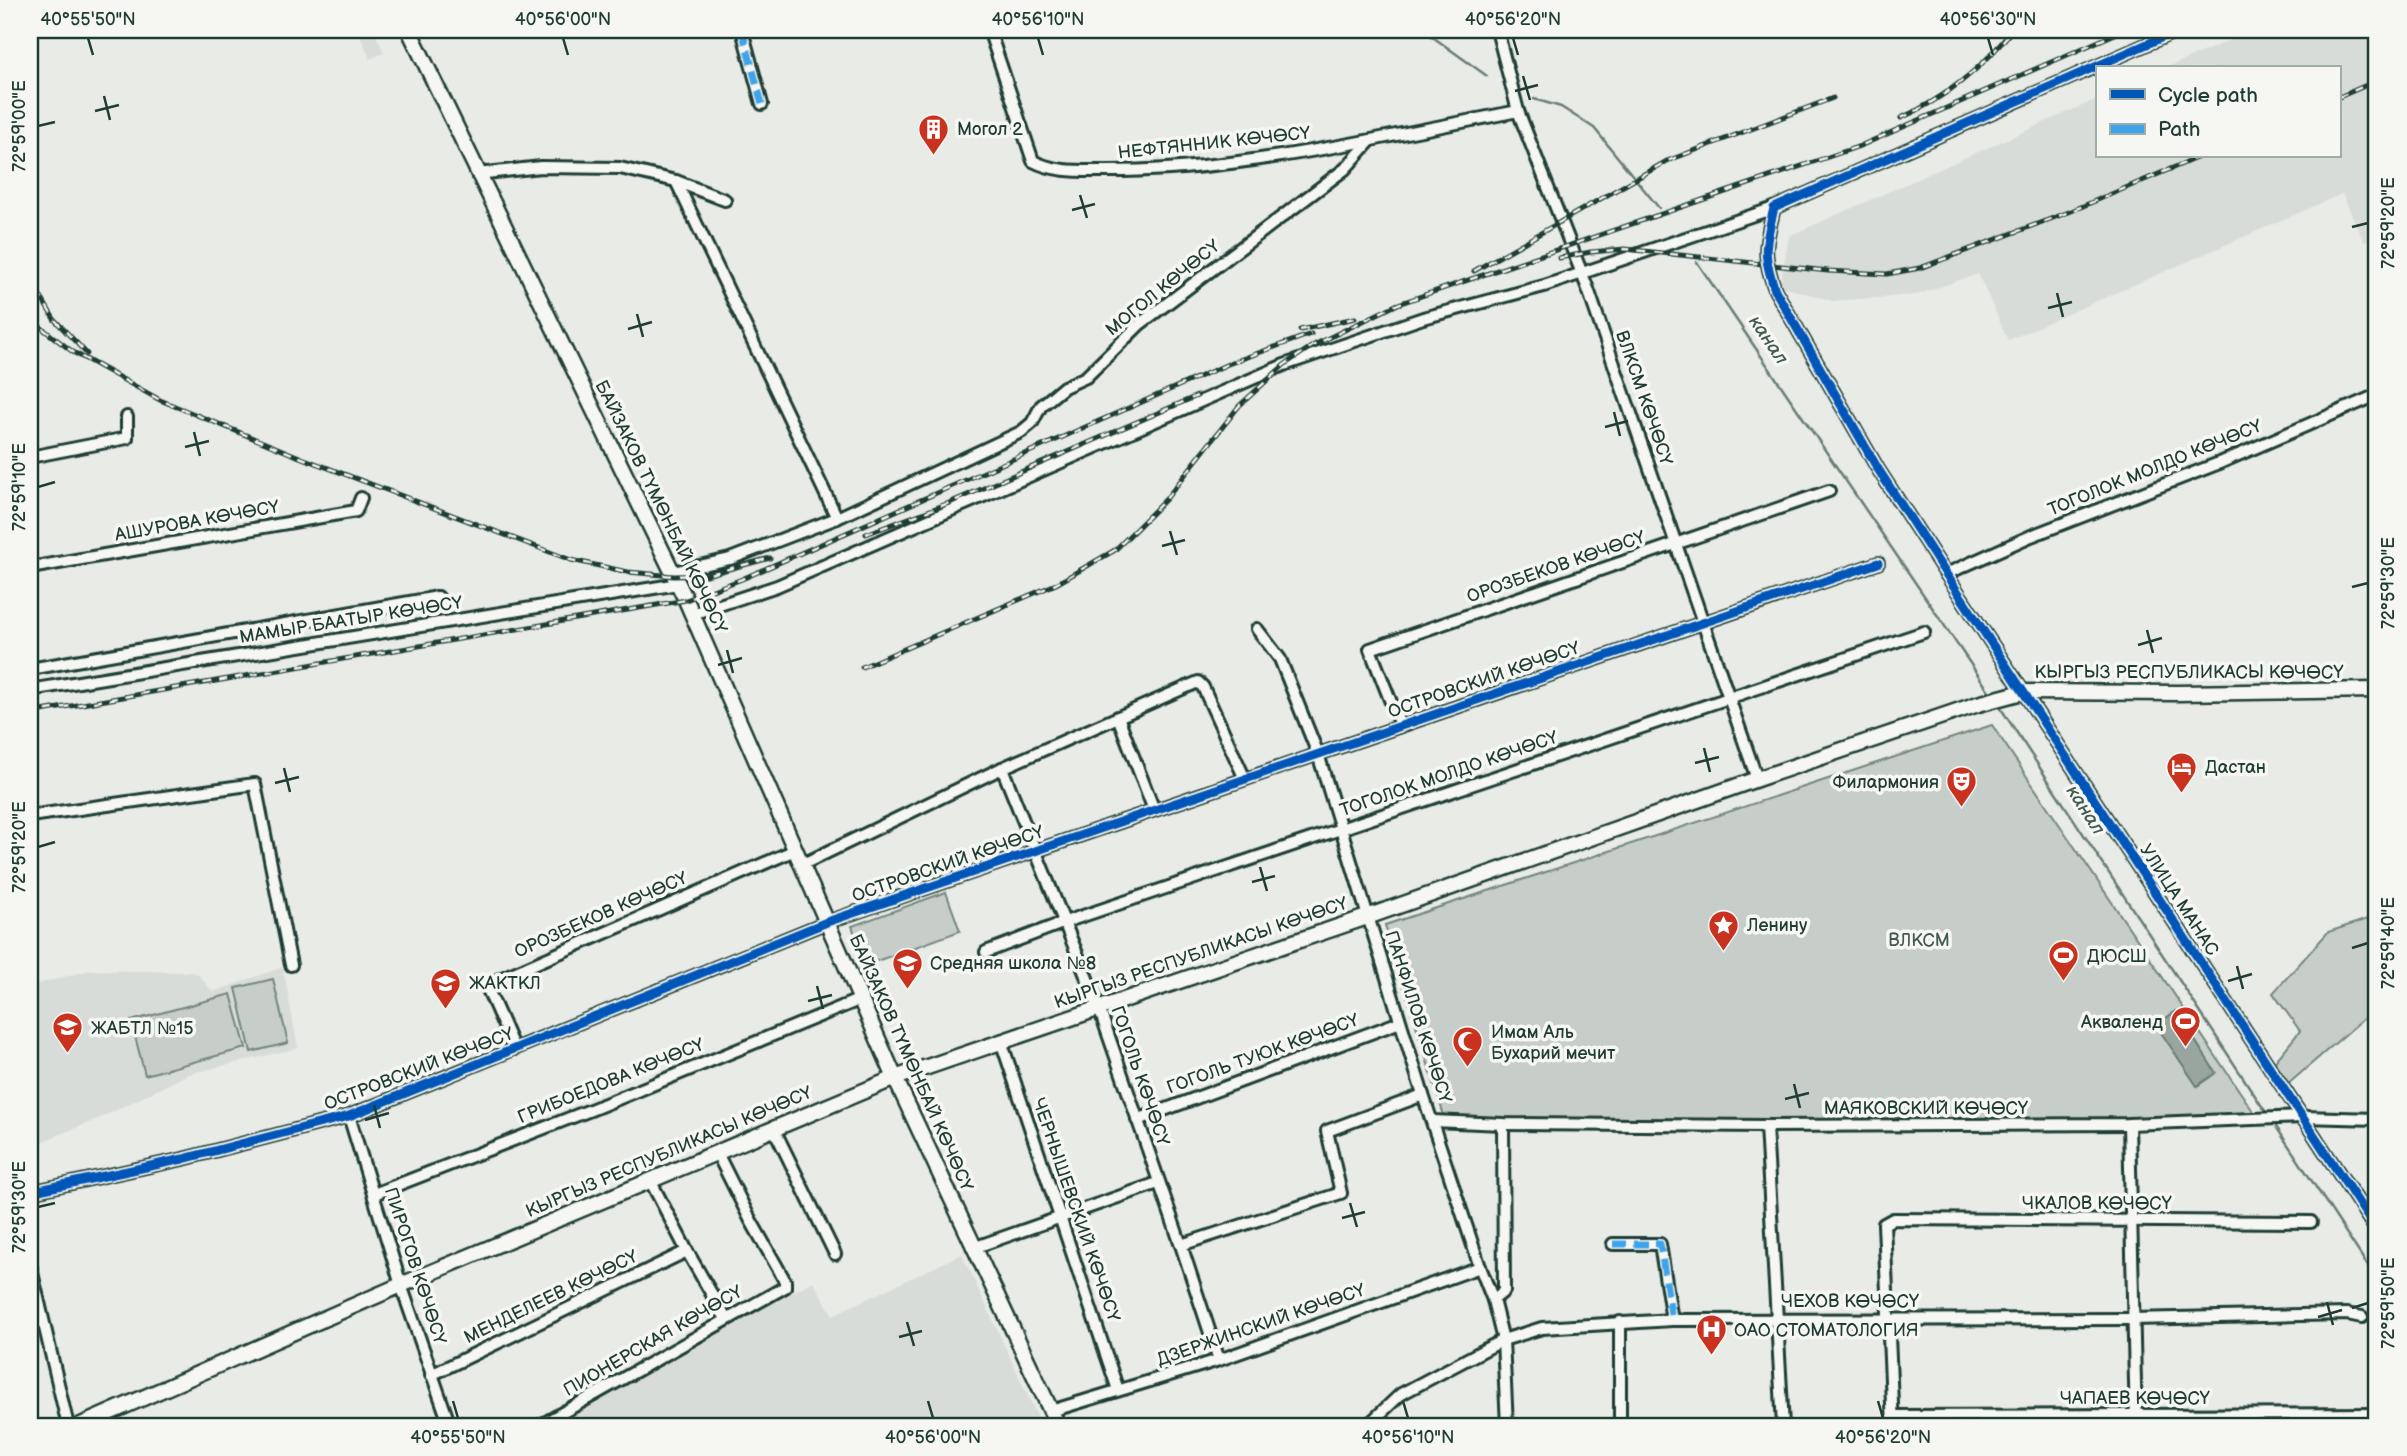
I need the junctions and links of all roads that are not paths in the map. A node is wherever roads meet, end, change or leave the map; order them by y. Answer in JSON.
{"nodes":[{"id":1,"x":409,"y":30,"type":"edge"},
{"id":2,"x":742,"y":30,"type":"edge"},
{"id":3,"x":989,"y":30,"type":"edge"},
{"id":4,"x":1497,"y":30,"type":"edge"},
{"id":5,"x":2179,"y":30,"type":"edge"},
{"id":6,"x":2096,"y":66,"type":"edge"},
{"id":7,"x":2097,"y":66,"type":"edge"},
{"id":8,"x":762,"y":104,"type":"dead end"},
{"id":9,"x":1518,"y":111,"type":"junction"},
{"id":10,"x":1371,"y":140,"type":"junction"},
{"id":11,"x":477,"y":174,"type":"junction"},
{"id":12,"x":676,"y":180,"type":"junction"},
{"id":13,"x":725,"y":200,"type":"dead end"},
{"id":14,"x":1774,"y":208,"type":"junction"},
{"id":15,"x":1582,"y":274,"type":"junction"},
{"id":16,"x":2377,"y":395,"type":"edge"},
{"id":17,"x":127,"y":417,"type":"dead end"},
{"id":18,"x":30,"y":457,"type":"edge"},
{"id":19,"x":1829,"y":491,"type":"dead end"},
{"id":20,"x":361,"y":498,"type":"dead end"},
{"id":21,"x":837,"y":518,"type":"junction"},
{"id":22,"x":1677,"y":544,"type":"junction"},
{"id":23,"x":1878,"y":563,"type":"dead end"},
{"id":24,"x":30,"y":568,"type":"edge"},
{"id":25,"x":1946,"y":574,"type":"junction"},
{"id":26,"x":676,"y":578,"type":"junction"},
{"id":27,"x":438,"y":597,"type":"dead end"},
{"id":28,"x":692,"y":614,"type":"junction"},
{"id":29,"x":1702,"y":622,"type":"junction"},
{"id":30,"x":1256,"y":629,"type":"dead end"},
{"id":31,"x":1924,"y":632,"type":"dead end"},
{"id":32,"x":30,"y":669,"type":"edge"},
{"id":33,"x":30,"y":690,"type":"edge"},
{"id":34,"x":2377,"y":690,"type":"edge"},
{"id":35,"x":2022,"y":692,"type":"junction"},
{"id":36,"x":1729,"y":699,"type":"junction"},
{"id":37,"x":1118,"y":716,"type":"junction"},
{"id":38,"x":1400,"y":725,"type":"junction"},
{"id":39,"x":1318,"y":754,"type":"junction"},
{"id":40,"x":1002,"y":768,"type":"junction"},
{"id":41,"x":1245,"y":779,"type":"junction"},
{"id":42,"x":1757,"y":779,"type":"junction"},
{"id":43,"x":1154,"y":810,"type":"junction"},
{"id":44,"x":30,"y":816,"type":"edge"},
{"id":45,"x":1342,"y":829,"type":"junction"},
{"id":46,"x":795,"y":850,"type":"junction"},
{"id":47,"x":1036,"y":850,"type":"junction"},
{"id":48,"x":801,"y":865,"type":"junction"},
{"id":49,"x":1367,"y":917,"type":"junction"},
{"id":50,"x":827,"y":922,"type":"junction"},
{"id":51,"x":1065,"y":922,"type":"junction"},
{"id":52,"x":986,"y":952,"type":"dead end"},
{"id":53,"x":291,"y":965,"type":"dead end"},
{"id":54,"x":861,"y":999,"type":"junction"},
{"id":55,"x":1099,"y":1008,"type":"junction"},
{"id":56,"x":1400,"y":1022,"type":"junction"},
{"id":57,"x":1001,"y":1041,"type":"junction"},
{"id":58,"x":514,"y":1049,"type":"junction"},
{"id":59,"x":895,"y":1078,"type":"junction"},
{"id":60,"x":1423,"y":1095,"type":"junction"},
{"id":61,"x":349,"y":1116,"type":"junction"},
{"id":62,"x":2303,"y":1117,"type":"junction"},
{"id":63,"x":2377,"y":1119,"type":"edge"},
{"id":64,"x":1137,"y":1120,"type":"junction"},
{"id":65,"x":1433,"y":1121,"type":"junction"},
{"id":66,"x":1503,"y":1124,"type":"junction"},
{"id":67,"x":2129,"y":1124,"type":"junction"},
{"id":68,"x":1766,"y":1126,"type":"junction"},
{"id":69,"x":774,"y":1129,"type":"junction"},
{"id":70,"x":717,"y":1153,"type":"junction"},
{"id":71,"x":650,"y":1180,"type":"junction"},
{"id":72,"x":1158,"y":1182,"type":"junction"},
{"id":73,"x":30,"y":1192,"type":"edge"},
{"id":74,"x":374,"y":1194,"type":"junction"},
{"id":75,"x":1059,"y":1216,"type":"junction"},
{"id":76,"x":2130,"y":1221,"type":"junction"},
{"id":77,"x":2311,"y":1222,"type":"dead end"},
{"id":78,"x":1884,"y":1224,"type":"joint"},
{"id":79,"x":2377,"y":1231,"type":"edge"},
{"id":80,"x":1614,"y":1244,"type":"dead end"},
{"id":81,"x":1181,"y":1245,"type":"junction"},
{"id":82,"x":973,"y":1248,"type":"junction"},
{"id":83,"x":687,"y":1251,"type":"junction"},
{"id":84,"x":835,"y":1254,"type":"dead end"},
{"id":85,"x":30,"y":1264,"type":"edge"},
{"id":86,"x":1480,"y":1267,"type":"junction"},
{"id":87,"x":401,"y":1285,"type":"junction"},
{"id":88,"x":1493,"y":1300,"type":"junction"},
{"id":89,"x":2362,"y":1317,"type":"dead end"},
{"id":90,"x":1889,"y":1318,"type":"junction"},
{"id":91,"x":726,"y":1319,"type":"junction"},
{"id":92,"x":1776,"y":1319,"type":"junction"},
{"id":93,"x":2132,"y":1319,"type":"junction"},
{"id":94,"x":1672,"y":1320,"type":"junction"},
{"id":95,"x":1620,"y":1322,"type":"junction"},
{"id":96,"x":1503,"y":1340,"type":"junction"},
{"id":97,"x":1219,"y":1360,"type":"junction"},
{"id":98,"x":431,"y":1375,"type":"junction"},
{"id":99,"x":1118,"y":1390,"type":"junction"},
{"id":100,"x":1051,"y":1411,"type":"junction"},
{"id":101,"x":2377,"y":1414,"type":"edge"},
{"id":102,"x":1893,"y":1421,"type":"edge"},
{"id":103,"x":2135,"y":1421,"type":"edge"},
{"id":104,"x":68,"y":1426,"type":"edge"},
{"id":105,"x":79,"y":1426,"type":"edge"},
{"id":106,"x":450,"y":1426,"type":"edge"},
{"id":107,"x":539,"y":1426,"type":"edge"},
{"id":108,"x":1058,"y":1426,"type":"edge"},
{"id":109,"x":1367,"y":1426,"type":"edge"},
{"id":110,"x":1507,"y":1426,"type":"edge"},
{"id":111,"x":1620,"y":1426,"type":"edge"},
{"id":112,"x":1783,"y":1426,"type":"edge"}],
"edges":[{"from":1,"to":11,"type":"main road","name":"БАЙЗАКОВ ТҮМӨНБАЙ КӨЧӨСҮ"},
{"from":2,"to":8,"type":"street"},
{"from":3,"to":10,"type":"street","name":"НЕФТЯННИК КӨЧӨСҮ"},
{"from":4,"to":9,"type":"street","name":"ВЛКСМ КӨЧӨСҮ"},
{"from":5,"to":7,"type":"street"},
{"from":6,"to":14,"type":"street"},
{"from":9,"to":10,"type":"street"},
{"from":9,"to":15,"type":"street","name":"ВЛКСМ КӨЧӨСҮ"},
{"from":10,"to":21,"type":"street","name":"МОГОЛ КӨЧӨСҮ"},
{"from":11,"to":12,"type":"street"},
{"from":11,"to":26,"type":"main road","name":"БАЙЗАКОВ ТҮМӨНБАЙ КӨЧӨСҮ"},
{"from":12,"to":13,"type":"street"},
{"from":12,"to":21,"type":"street"},
{"from":14,"to":15,"type":"street"},
{"from":14,"to":25,"type":"street","name":"УЛИЦА МАНАС"},
{"from":15,"to":22,"type":"street","name":"ВЛКСМ КӨЧӨСҮ"},
{"from":15,"to":28,"type":"street"},
{"from":16,"to":25,"type":"street","name":"ТОГОЛОК МОЛДО КӨЧӨСҮ"},
{"from":17,"to":18,"type":"street"},
{"from":19,"to":22,"type":"street","name":"ОРОЗБЕКОВ КӨЧӨСҮ"},
{"from":20,"to":24,"type":"street","name":"АШУРОВА КӨЧӨСҮ"},
{"from":21,"to":26,"type":"street","name":"МОГОЛ КӨЧӨСҮ"},
{"from":22,"to":29,"type":"street","name":"ВЛКСМ КӨЧӨСҮ"},
{"from":22,"to":38,"type":"street","name":"ОРОЗБЕКОВ КӨЧӨСҮ"},
{"from":23,"to":29,"type":"street","name":"ОСТРОВСКИЙ КӨЧӨСҮ"},
{"from":25,"to":35,"type":"street","name":"УЛИЦА МАНАС"},
{"from":26,"to":28,"type":"main road","name":"БАЙЗАКОВ ТҮМӨНБАЙ КӨЧӨСҮ"},
{"from":26,"to":33,"type":"street","name":"МАМЫР БААТЫР КӨЧӨСҮ"},
{"from":27,"to":32,"type":"street"},
{"from":28,"to":46,"type":"main road","name":"БАЙЗАКОВ ТҮМӨНБАЙ КӨЧӨСҮ"},
{"from":29,"to":36,"type":"street","name":"ВЛКСМ КӨЧӨСҮ"},
{"from":29,"to":38,"type":"street","name":"ОСТРОВСКИЙ КӨЧӨСҮ"},
{"from":30,"to":39,"type":"street","name":"ПАНФИЛОВ КӨЧӨСҮ"},
{"from":31,"to":36,"type":"street","name":"ТОГОЛОК МОЛДО КӨЧӨСҮ"},
{"from":34,"to":35,"type":"main road","name":"КЫРГЫЗ РЕСПУБЛИКАСЫ КӨЧӨСҮ"},
{"from":35,"to":42,"type":"main road","name":"КЫРГЫЗ РЕСПУБЛИКАСЫ КӨЧӨСҮ"},
{"from":35,"to":62,"type":"street","name":"УЛИЦА МАНАС"},
{"from":36,"to":42,"type":"street","name":"ВЛКСМ КӨЧӨСҮ"},
{"from":36,"to":45,"type":"street","name":"ТОГОЛОК МОЛДО КӨЧӨСҮ"},
{"from":37,"to":40,"type":"street"},
{"from":37,"to":41,"type":"street"},
{"from":37,"to":43,"type":"street"},
{"from":38,"to":39,"type":"street","name":"ОСТРОВСКИЙ КӨЧӨСҮ"},
{"from":39,"to":41,"type":"street","name":"ОСТРОВСКИЙ КӨЧӨСҮ"},
{"from":39,"to":45,"type":"street","name":"ПАНФИЛОВ КӨЧӨСҮ"},
{"from":40,"to":47,"type":"street","name":"ГОГОЛЬ КӨЧӨСҮ"},
{"from":40,"to":48,"type":"street"},
{"from":41,"to":43,"type":"street","name":"ОСТРОВСКИЙ КӨЧӨСҮ"},
{"from":42,"to":49,"type":"main road","name":"КЫРГЫЗ РЕСПУБЛИКАСЫ КӨЧӨСҮ"},
{"from":43,"to":47,"type":"street","name":"ОСТРОВСКИЙ КӨЧӨСҮ"},
{"from":44,"to":53,"type":"street"},
{"from":45,"to":49,"type":"street","name":"ПАНФИЛОВ КӨЧӨСҮ"},
{"from":45,"to":51,"type":"street","name":"ТОГОЛОК МОЛДО КӨЧӨСҮ"},
{"from":46,"to":48,"type":"main road","name":"БАЙЗАКОВ ТҮМӨНБАЙ КӨЧӨСҮ"},
{"from":46,"to":58,"type":"street","name":"ОРОЗБЕКОВ КӨЧӨСҮ"},
{"from":47,"to":50,"type":"street","name":"ОСТРОВСКИЙ КӨЧӨСҮ"},
{"from":47,"to":51,"type":"street","name":"ГОГОЛЬ КӨЧӨСҮ"},
{"from":48,"to":50,"type":"main road","name":"БАЙЗАКОВ ТҮМӨНБАЙ КӨЧӨСҮ"},
{"from":49,"to":55,"type":"main road","name":"КЫРГЫЗ РЕСПУБЛИКАСЫ КӨЧӨСҮ"},
{"from":49,"to":56,"type":"street","name":"ПАНФИЛОВ КӨЧӨСҮ"},
{"from":50,"to":54,"type":"main road","name":"БАЙЗАКОВ ТҮМӨНБАЙ КӨЧӨСҮ"},
{"from":50,"to":58,"type":"street","name":"ОСТРОВСКИЙ КӨЧӨСҮ"},
{"from":51,"to":52,"type":"street","name":"ТОГОЛОК МОЛДО КӨЧӨСҮ"},
{"from":51,"to":55,"type":"street","name":"ГОГОЛЬ КӨЧӨСҮ"},
{"from":54,"to":59,"type":"main road","name":"БАЙЗАКОВ ТҮМӨНБАЙ КӨЧӨСҮ"},
{"from":54,"to":74,"type":"street","name":"ГРИБОЕДОВА КӨЧӨСҮ"},
{"from":55,"to":57,"type":"main road","name":"КЫРГЫЗ РЕСПУБЛИКАСЫ КӨЧӨСҮ"},
{"from":55,"to":64,"type":"street","name":"ГОГОЛЬ КӨЧӨСҮ"},
{"from":56,"to":60,"type":"street","name":"ПАНФИЛОВ КӨЧӨСҮ"},
{"from":56,"to":64,"type":"street","name":"ГОГОЛЬ ТУЮК КӨЧӨСҮ"},
{"from":57,"to":59,"type":"main road","name":"КЫРГЫЗ РЕСПУБЛИКАСЫ КӨЧӨСҮ"},
{"from":57,"to":75,"type":"street","name":"ЧЕРНЫШЕВСКИЙ КӨЧӨСҮ"},
{"from":58,"to":61,"type":"street","name":"ОСТРОВСКИЙ КӨЧӨСҮ"},
{"from":59,"to":69,"type":"main road","name":"КЫРГЫЗ РЕСПУБЛИКАСЫ КӨЧӨСҮ"},
{"from":59,"to":82,"type":"main road","name":"БАЙЗАКОВ ТҮМӨНБАЙ КӨЧӨСҮ"},
{"from":60,"to":65,"type":"street","name":"ПАНФИЛОВ КӨЧӨСҮ"},
{"from":60,"to":81,"type":"street"},
{"from":61,"to":73,"type":"street","name":"ОСТРОВСКИЙ КӨЧӨСҮ"},
{"from":61,"to":74,"type":"street","name":"ПИРОГОВ КӨЧӨСҮ"},
{"from":62,"to":63,"type":"street"},
{"from":62,"to":67,"type":"street","name":"МАЯКОВСКИЙ КӨЧӨСҮ"},
{"from":62,"to":79,"type":"street","name":"УЛИЦА МАНАС"},
{"from":64,"to":72,"type":"street","name":"ГОГОЛЬ КӨЧӨСҮ"},
{"from":65,"to":66,"type":"street","name":"МАЯКОВСКИЙ КӨЧӨСҮ"},
{"from":65,"to":86,"type":"street","name":"ПАНФИЛОВ КӨЧӨСҮ"},
{"from":66,"to":68,"type":"street","name":"МАЯКОВСКИЙ КӨЧӨСҮ"},
{"from":66,"to":88,"type":"street"},
{"from":67,"to":68,"type":"street","name":"МАЯКОВСКИЙ КӨЧӨСҮ"},
{"from":67,"to":76,"type":"street"},
{"from":68,"to":92,"type":"street"},
{"from":69,"to":70,"type":"main road","name":"КЫРГЫЗ РЕСПУБЛИКАСЫ КӨЧӨСҮ"},
{"from":69,"to":84,"type":"street"},
{"from":70,"to":71,"type":"main road","name":"КЫРГЫЗ РЕСПУБЛИКАСЫ КӨЧӨСҮ"},
{"from":70,"to":91,"type":"street","name":"ПИОНЕРСКАЯ КӨЧӨСҮ"},
{"from":71,"to":83,"type":"street"},
{"from":71,"to":87,"type":"main road","name":"КЫРГЫЗ РЕСПУБЛИКАСЫ КӨЧӨСҮ"},
{"from":72,"to":75,"type":"street"},
{"from":72,"to":81,"type":"street","name":"ГОГОЛЬ КӨЧӨСҮ"},
{"from":74,"to":87,"type":"street","name":"ПИРОГОВ КӨЧӨСҮ"},
{"from":75,"to":82,"type":"street"},
{"from":75,"to":99,"type":"street","name":"ЧЕРНЫШЕВСКИЙ КӨЧӨСҮ"},
{"from":76,"to":77,"type":"street","name":"ЧКАЛОВ КӨЧӨСҮ"},
{"from":76,"to":78,"type":"street","name":"ЧКАЛОВ КӨЧӨСҮ"},
{"from":76,"to":93,"type":"street"},
{"from":78,"to":90,"type":"street","name":"ЧАПАЕВ КӨЧӨСҮ"},
{"from":80,"to":94,"type":"street"},
{"from":81,"to":97,"type":"street","name":"ГОГОЛЬ КӨЧӨСҮ"},
{"from":82,"to":100,"type":"main road","name":"БАЙЗАКОВ ТҮМӨНБАЙ КӨЧӨСҮ"},
{"from":83,"to":91,"type":"street"},
{"from":83,"to":98,"type":"street","name":"МЕНДЕЛЕЕВ КӨЧӨСҮ"},
{"from":85,"to":104,"type":"street"},
{"from":86,"to":88,"type":"street","name":"ПАНФИЛОВ КӨЧӨСҮ"},
{"from":86,"to":97,"type":"street","name":"ДЗЕРЖИНСКИЙ КӨЧӨСҮ"},
{"from":87,"to":98,"type":"street","name":"ПИРОГОВ КӨЧӨСҮ"},
{"from":87,"to":105,"type":"main road","name":"КЫРГЫЗ РЕСПУБЛИКАСЫ КӨЧӨСҮ"},
{"from":88,"to":96,"type":"street","name":"ПАНФИЛОВ КӨЧӨСҮ"},
{"from":89,"to":93,"type":"street","name":"ЧЕХОВ КӨЧӨСҮ"},
{"from":90,"to":92,"type":"street","name":"ЧЕХОВ КӨЧӨСҮ"},
{"from":90,"to":93,"type":"street","name":"ЧЕХОВ КӨЧӨСҮ"},
{"from":90,"to":102,"type":"street","name":"ЧАПАЕВ КӨЧӨСҮ"},
{"from":91,"to":107,"type":"street","name":"ПИОНЕРСКАЯ КӨЧӨСҮ"},
{"from":92,"to":94,"type":"street","name":"ЧЕХОВ КӨЧӨСҮ"},
{"from":92,"to":112,"type":"street"},
{"from":93,"to":103,"type":"street"},
{"from":94,"to":95,"type":"street","name":"ЧЕХОВ КӨЧӨСҮ"},
{"from":95,"to":96,"type":"street","name":"ЧЕХОВ КӨЧӨСҮ"},
{"from":95,"to":111,"type":"street"},
{"from":96,"to":109,"type":"street","name":"ЧЕХОВ КӨЧӨСҮ"},
{"from":96,"to":110,"type":"street","name":"ПАНФИЛОВ КӨЧӨСҮ"},
{"from":97,"to":99,"type":"street","name":"ДЗЕРЖИНСКИЙ КӨЧӨСҮ"},
{"from":98,"to":106,"type":"street","name":"ПИРОГОВ КӨЧӨСҮ"},
{"from":99,"to":100,"type":"street","name":"ДЗЕРЖИНСКИЙ КӨЧӨСҮ"},
{"from":100,"to":108,"type":"main road","name":"БАЙЗАКОВ ТҮМӨНБАЙ КӨЧӨСҮ"},
{"from":101,"to":103,"type":"street","name":"ЧАПАЕВ КӨЧӨСҮ"},
{"from":102,"to":103,"type":"street","name":"ЧАПАЕВ КӨЧӨСҮ"}]}
